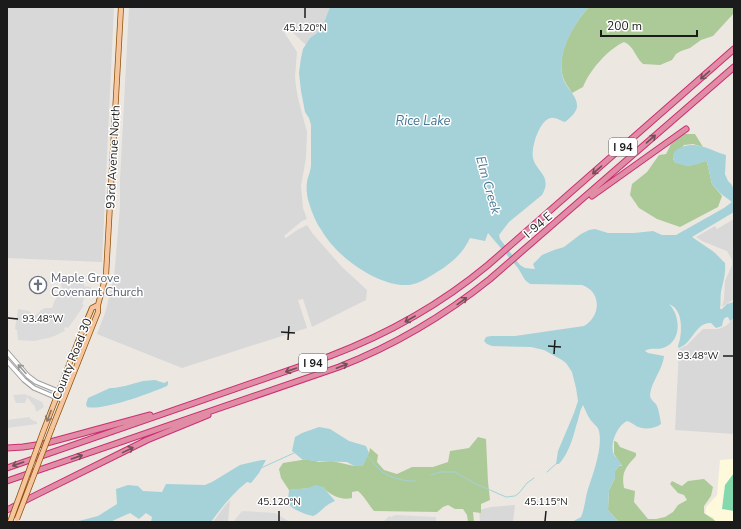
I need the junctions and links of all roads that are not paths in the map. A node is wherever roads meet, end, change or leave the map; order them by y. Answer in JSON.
{"nodes":[{"id":1,"x":121,"y":7,"type":"edge"},
{"id":2,"x":734,"y":49,"type":"edge"},
{"id":3,"x":734,"y":67,"type":"edge"},
{"id":4,"x":686,"y":129,"type":"dead end"},
{"id":5,"x":570,"y":211,"type":"junction"},
{"id":6,"x":98,"y":305,"type":"junction"},
{"id":7,"x":7,"y":352,"type":"edge"},
{"id":8,"x":7,"y":361,"type":"edge"},
{"id":9,"x":58,"y":392,"type":"junction"},
{"id":10,"x":65,"y":394,"type":"junction"},
{"id":11,"x":56,"y":397,"type":"junction"},
{"id":12,"x":62,"y":400,"type":"junction"},
{"id":13,"x":226,"y":406,"type":"junction"},
{"id":14,"x":174,"y":410,"type":"junction"},
{"id":15,"x":7,"y":448,"type":"edge"},
{"id":16,"x":7,"y":468,"type":"edge"},
{"id":17,"x":7,"y":481,"type":"edge"},
{"id":18,"x":7,"y":510,"type":"edge"},
{"id":19,"x":16,"y":520,"type":"edge"},
{"id":20,"x":10,"y":522,"type":"edge"}],
"edges":[{"from":1,"to":6,"type":"main road","name":"93rd Avenue North"},
{"from":2,"to":14,"type":"highway","number":"I 94","one_way":true},
{"from":5,"to":3,"type":"highway","number":"I 94","one_way":true},
{"from":4,"to":5,"type":"highway"},
{"from":13,"to":5,"type":"highway","name":"I-94 E","number":"I 94","one_way":true},
{"from":6,"to":9,"type":"main road","name":"County Road 30"},
{"from":6,"to":10,"type":"main road","name":"County Road 30"},
{"from":9,"to":7,"type":"street","one_way":true},
{"from":8,"to":11,"type":"street"},
{"from":9,"to":10,"type":"street"},
{"from":9,"to":11,"type":"main road","name":"County Road 30"},
{"from":10,"to":12,"type":"main road","name":"County Road 30"},
{"from":11,"to":12,"type":"street"},
{"from":11,"to":20,"type":"main road","name":"County Road 30","one_way":true,"bridge":true},
{"from":12,"to":19,"type":"main road","name":"County Road 30","bridge":true},
{"from":17,"to":13,"type":"highway","number":"I 94","one_way":true},
{"from":18,"to":13,"type":"highway","one_way":true},
{"from":14,"to":15,"type":"highway"},
{"from":14,"to":16,"type":"highway","number":"I 94","one_way":true}]}
